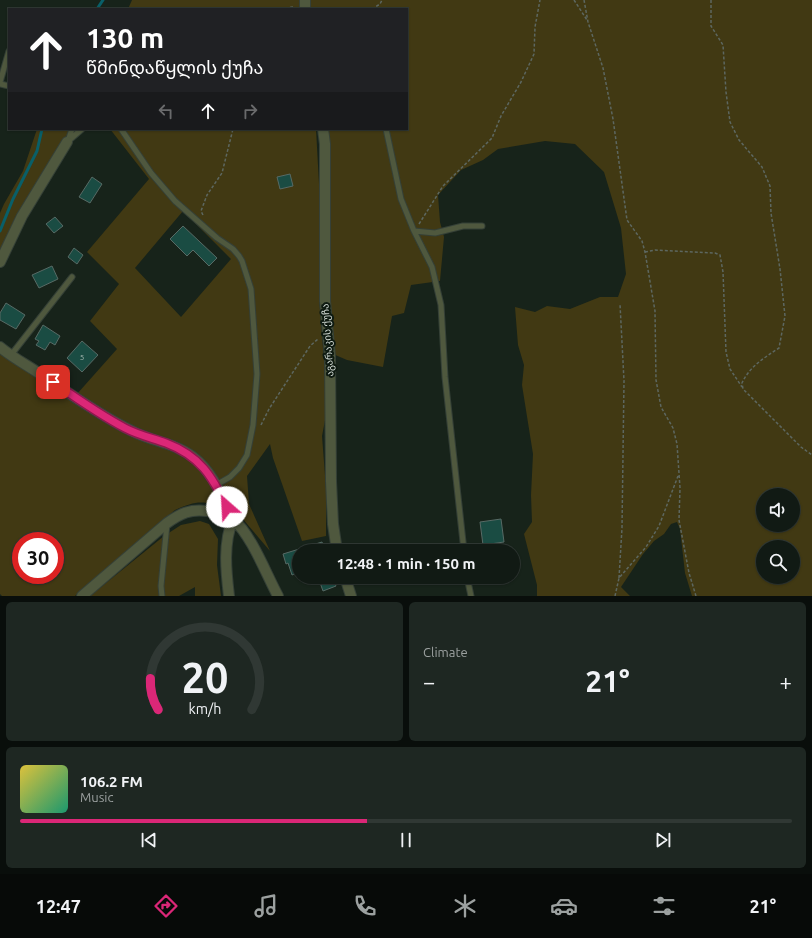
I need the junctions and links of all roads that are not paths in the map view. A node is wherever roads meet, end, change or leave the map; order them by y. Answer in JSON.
{"nodes":[{"id":1,"x":8,"y":55,"type":"edge"},
{"id":2,"x":0,"y":83,"type":"edge"},
{"id":3,"x":72,"y":130,"type":"edge"},
{"id":4,"x":81,"y":130,"type":"edge"},
{"id":5,"x":122,"y":130,"type":"edge"},
{"id":6,"x":323,"y":130,"type":"edge"},
{"id":7,"x":386,"y":130,"type":"edge"},
{"id":8,"x":67,"y":142,"type":"junction"},
{"id":9,"x":482,"y":226,"type":"dead end"},
{"id":10,"x":414,"y":231,"type":"junction"},
{"id":11,"x":0,"y":262,"type":"edge"},
{"id":12,"x":72,"y":277,"type":"dead end"},
{"id":13,"x":0,"y":347,"type":"edge"},
{"id":14,"x":11,"y":355,"type":"junction"},
{"id":15,"x":216,"y":485,"type":"junction"},
{"id":16,"x":233,"y":519,"type":"junction"},
{"id":17,"x":167,"y":523,"type":"junction"},
{"id":18,"x":336,"y":544,"type":"edge"},
{"id":19,"x":463,"y":544,"type":"edge"},
{"id":20,"x":347,"y":584,"type":"edge"},
{"id":21,"x":468,"y":584,"type":"edge"},
{"id":22,"x":87,"y":594,"type":"edge"},
{"id":23,"x":162,"y":596,"type":"edge"},
{"id":24,"x":229,"y":596,"type":"edge"},
{"id":25,"x":278,"y":596,"type":"edge"},
{"id":26,"x":351,"y":596,"type":"edge"},
{"id":27,"x":471,"y":596,"type":"edge"}],
"edges":[{"from":1,"to":2,"type":"lane"},
{"from":3,"to":8,"type":"lane"},
{"from":4,"to":8,"type":"lane"},
{"from":5,"to":15,"type":"lane"},
{"from":6,"to":18,"type":"street","name":"აგარაკის ქუჩა"},
{"from":7,"to":10,"type":"lane"},
{"from":8,"to":11,"type":"street"},
{"from":9,"to":10,"type":"lane"},
{"from":10,"to":19,"type":"lane"},
{"from":12,"to":14,"type":"lane"},
{"from":13,"to":14,"type":"street"},
{"from":14,"to":15,"type":"street"},
{"from":15,"to":16,"type":"street"},
{"from":16,"to":17,"type":"street"},
{"from":16,"to":24,"type":"street"},
{"from":16,"to":25,"type":"street"},
{"from":17,"to":22,"type":"street"},
{"from":17,"to":23,"type":"lane"},
{"from":20,"to":26,"type":"street"},
{"from":21,"to":27,"type":"lane"}]}
